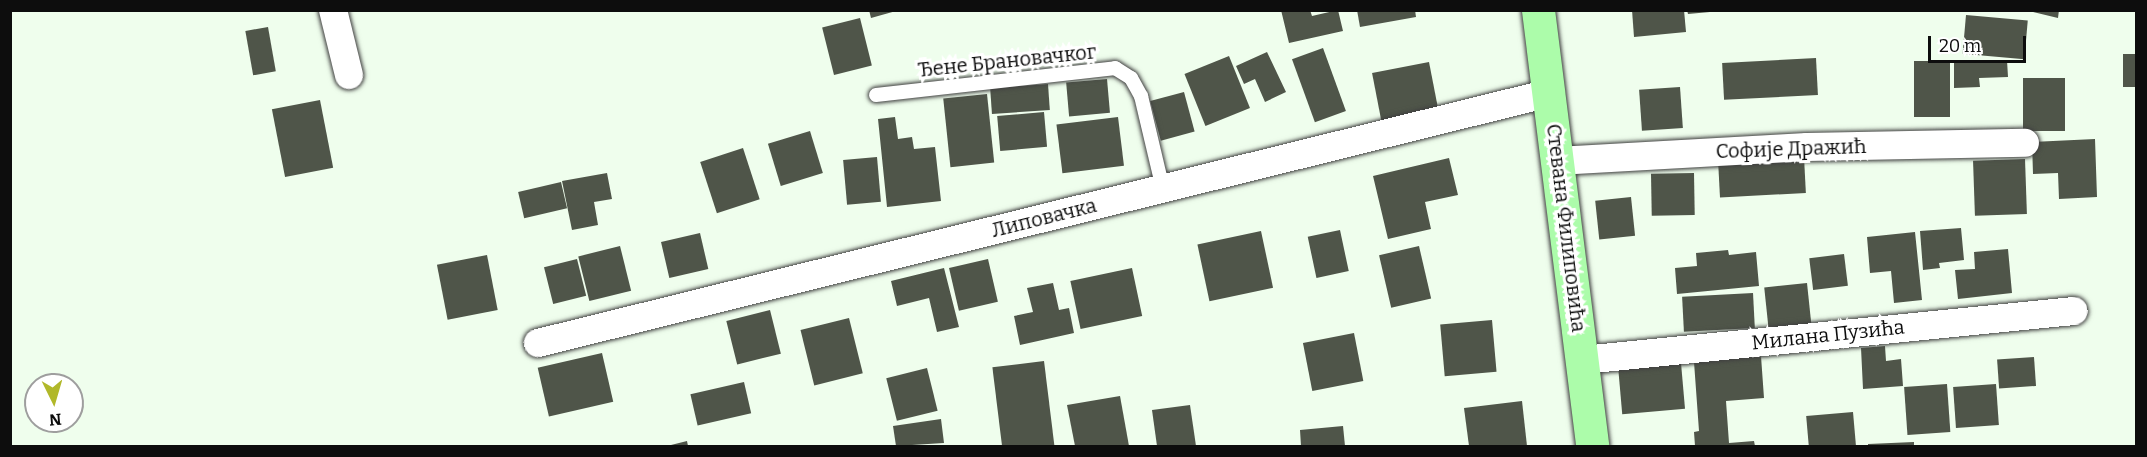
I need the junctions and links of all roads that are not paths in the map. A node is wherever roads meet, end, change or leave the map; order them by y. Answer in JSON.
{"nodes":[{"id":1,"x":333,"y":10,"type":"edge"},
{"id":2,"x":1538,"y":10,"type":"edge"},
{"id":3,"x":349,"y":75,"type":"dead end"},
{"id":4,"x":1550,"y":93,"type":"junction"},
{"id":5,"x":876,"y":95,"type":"dead end"},
{"id":6,"x":2025,"y":143,"type":"dead end"},
{"id":7,"x":1557,"y":161,"type":"junction"},
{"id":8,"x":1163,"y":189,"type":"junction"},
{"id":9,"x":2074,"y":311,"type":"dead end"},
{"id":10,"x":538,"y":343,"type":"dead end"},
{"id":11,"x":1582,"y":360,"type":"junction"},
{"id":12,"x":1592,"y":447,"type":"edge"}],
"edges":[{"from":1,"to":3,"type":"street"},
{"from":2,"to":4,"type":"main road","name":"Стевана Филиповића"},
{"from":4,"to":7,"type":"main road","name":"Стевана Филиповића"},
{"from":4,"to":8,"type":"street","name":"Липовачка"},
{"from":5,"to":8,"type":"lane","name":"Ђене Брановачког"},
{"from":6,"to":7,"type":"street","name":"Софије Дражић"},
{"from":7,"to":11,"type":"main road","name":"Стевана Филиповића"},
{"from":8,"to":10,"type":"street","name":"Липовачка"},
{"from":9,"to":11,"type":"street","name":"Милана Пузића"},
{"from":11,"to":12,"type":"main road","name":"Стевана Филиповића"}]}
